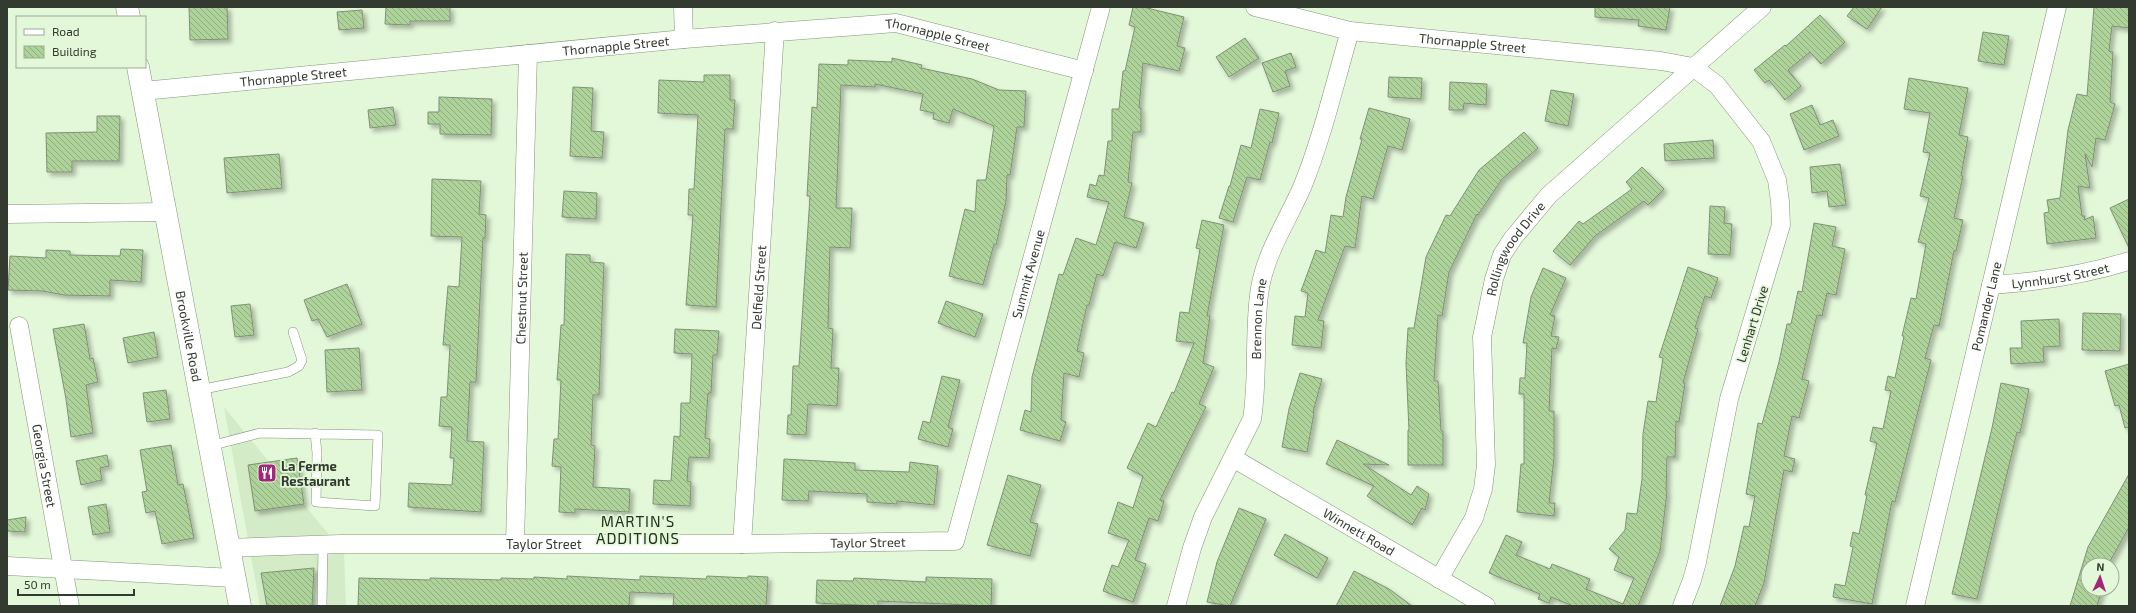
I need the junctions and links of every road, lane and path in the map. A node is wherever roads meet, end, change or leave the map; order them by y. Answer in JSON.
{"nodes":[{"id":1,"x":683,"y":7,"type":"edge"},
{"id":2,"x":1101,"y":7,"type":"edge"},
{"id":3,"x":1255,"y":7,"type":"edge"},
{"id":4,"x":1762,"y":7,"type":"edge"},
{"id":5,"x":2057,"y":7,"type":"edge"},
{"id":6,"x":775,"y":31,"type":"junction"},
{"id":7,"x":1350,"y":31,"type":"junction"},
{"id":8,"x":684,"y":39,"type":"junction"},
{"id":9,"x":528,"y":54,"type":"junction"},
{"id":10,"x":1693,"y":66,"type":"junction"},
{"id":11,"x":138,"y":68,"type":"edge"},
{"id":12,"x":1084,"y":71,"type":"junction"},
{"id":13,"x":142,"y":91,"type":"junction"},
{"id":14,"x":165,"y":212,"type":"junction"},
{"id":15,"x":7,"y":214,"type":"edge"},
{"id":16,"x":2129,"y":261,"type":"edge"},
{"id":17,"x":1991,"y":285,"type":"junction"},
{"id":18,"x":19,"y":326,"type":"dead end"},
{"id":19,"x":293,"y":332,"type":"dead end"},
{"id":20,"x":199,"y":390,"type":"junction"},
{"id":21,"x":314,"y":433,"type":"junction"},
{"id":22,"x":210,"y":446,"type":"junction"},
{"id":23,"x":1233,"y":458,"type":"junction"},
{"id":24,"x":955,"y":541,"type":"joint"},
{"id":25,"x":515,"y":543,"type":"junction"},
{"id":26,"x":323,"y":544,"type":"junction"},
{"id":27,"x":742,"y":544,"type":"junction"},
{"id":28,"x":228,"y":548,"type":"junction"},
{"id":29,"x":7,"y":566,"type":"edge"},
{"id":30,"x":63,"y":569,"type":"junction"},
{"id":31,"x":234,"y":578,"type":"junction"},
{"id":32,"x":1439,"y":580,"type":"junction"},
{"id":33,"x":70,"y":606,"type":"edge"},
{"id":34,"x":240,"y":606,"type":"edge"},
{"id":35,"x":322,"y":606,"type":"edge"},
{"id":36,"x":1176,"y":606,"type":"edge"},
{"id":37,"x":1486,"y":606,"type":"edge"},
{"id":38,"x":1682,"y":606,"type":"edge"},
{"id":39,"x":1915,"y":606,"type":"edge"}],
"edges":[{"from":1,"to":8,"type":"street"},
{"from":2,"to":12,"type":"street","name":"Summit Avenue"},
{"from":3,"to":7,"type":"street","name":"Thornapple Street"},
{"from":4,"to":10,"type":"street","name":"Rollingwood Drive"},
{"from":5,"to":17,"type":"street","name":"Pomander Lane"},
{"from":6,"to":8,"type":"street","name":"Thornapple Street"},
{"from":6,"to":12,"type":"street","name":"Thornapple Street"},
{"from":6,"to":27,"type":"street","name":"Delfield Street"},
{"from":7,"to":10,"type":"street","name":"Thornapple Street"},
{"from":7,"to":23,"type":"street","name":"Brennon Lane"},
{"from":8,"to":9,"type":"street","name":"Thornapple Street"},
{"from":9,"to":13,"type":"street","name":"Thornapple Street"},
{"from":9,"to":25,"type":"street","name":"Chestnut Street"},
{"from":10,"to":32,"type":"street","name":"Rollingwood Drive"},
{"from":10,"to":38,"type":"street","name":"Lenhart Drive"},
{"from":11,"to":13,"type":"main road","name":"Brookville Road"},
{"from":12,"to":24,"type":"street","name":"Summit Avenue"},
{"from":13,"to":14,"type":"main road","name":"Brookville Road"},
{"from":14,"to":15,"type":"street"},
{"from":14,"to":20,"type":"main road","name":"Brookville Road"},
{"from":16,"to":17,"type":"street","name":"Lynnhurst Street"},
{"from":17,"to":39,"type":"street","name":"Pomander Lane"},
{"from":18,"to":30,"type":"street","name":"Georgia Street"},
{"from":19,"to":20,"type":"lane"},
{"from":20,"to":22,"type":"main road","name":"Brookville Road"},
{"from":21,"to":21,"type":"lane"},
{"from":21,"to":22,"type":"lane"},
{"from":22,"to":28,"type":"main road","name":"Brookville Road"},
{"from":23,"to":32,"type":"street","name":"Winnett Road"},
{"from":23,"to":36,"type":"street","name":"Brennon Lane"},
{"from":24,"to":27,"type":"street","name":"Taylor Street"},
{"from":25,"to":26,"type":"street","name":"Taylor Street"},
{"from":25,"to":27,"type":"street","name":"Taylor Street"},
{"from":26,"to":28,"type":"street","name":"Taylor Street"},
{"from":26,"to":35,"type":"lane"},
{"from":28,"to":31,"type":"main road","name":"Brookville Road"},
{"from":29,"to":30,"type":"street"},
{"from":30,"to":31,"type":"street"},
{"from":30,"to":33,"type":"street","name":"Georgia Street"},
{"from":31,"to":34,"type":"main road","name":"Brookville Road"},
{"from":32,"to":37,"type":"street","name":"Winnett Road"}]}
